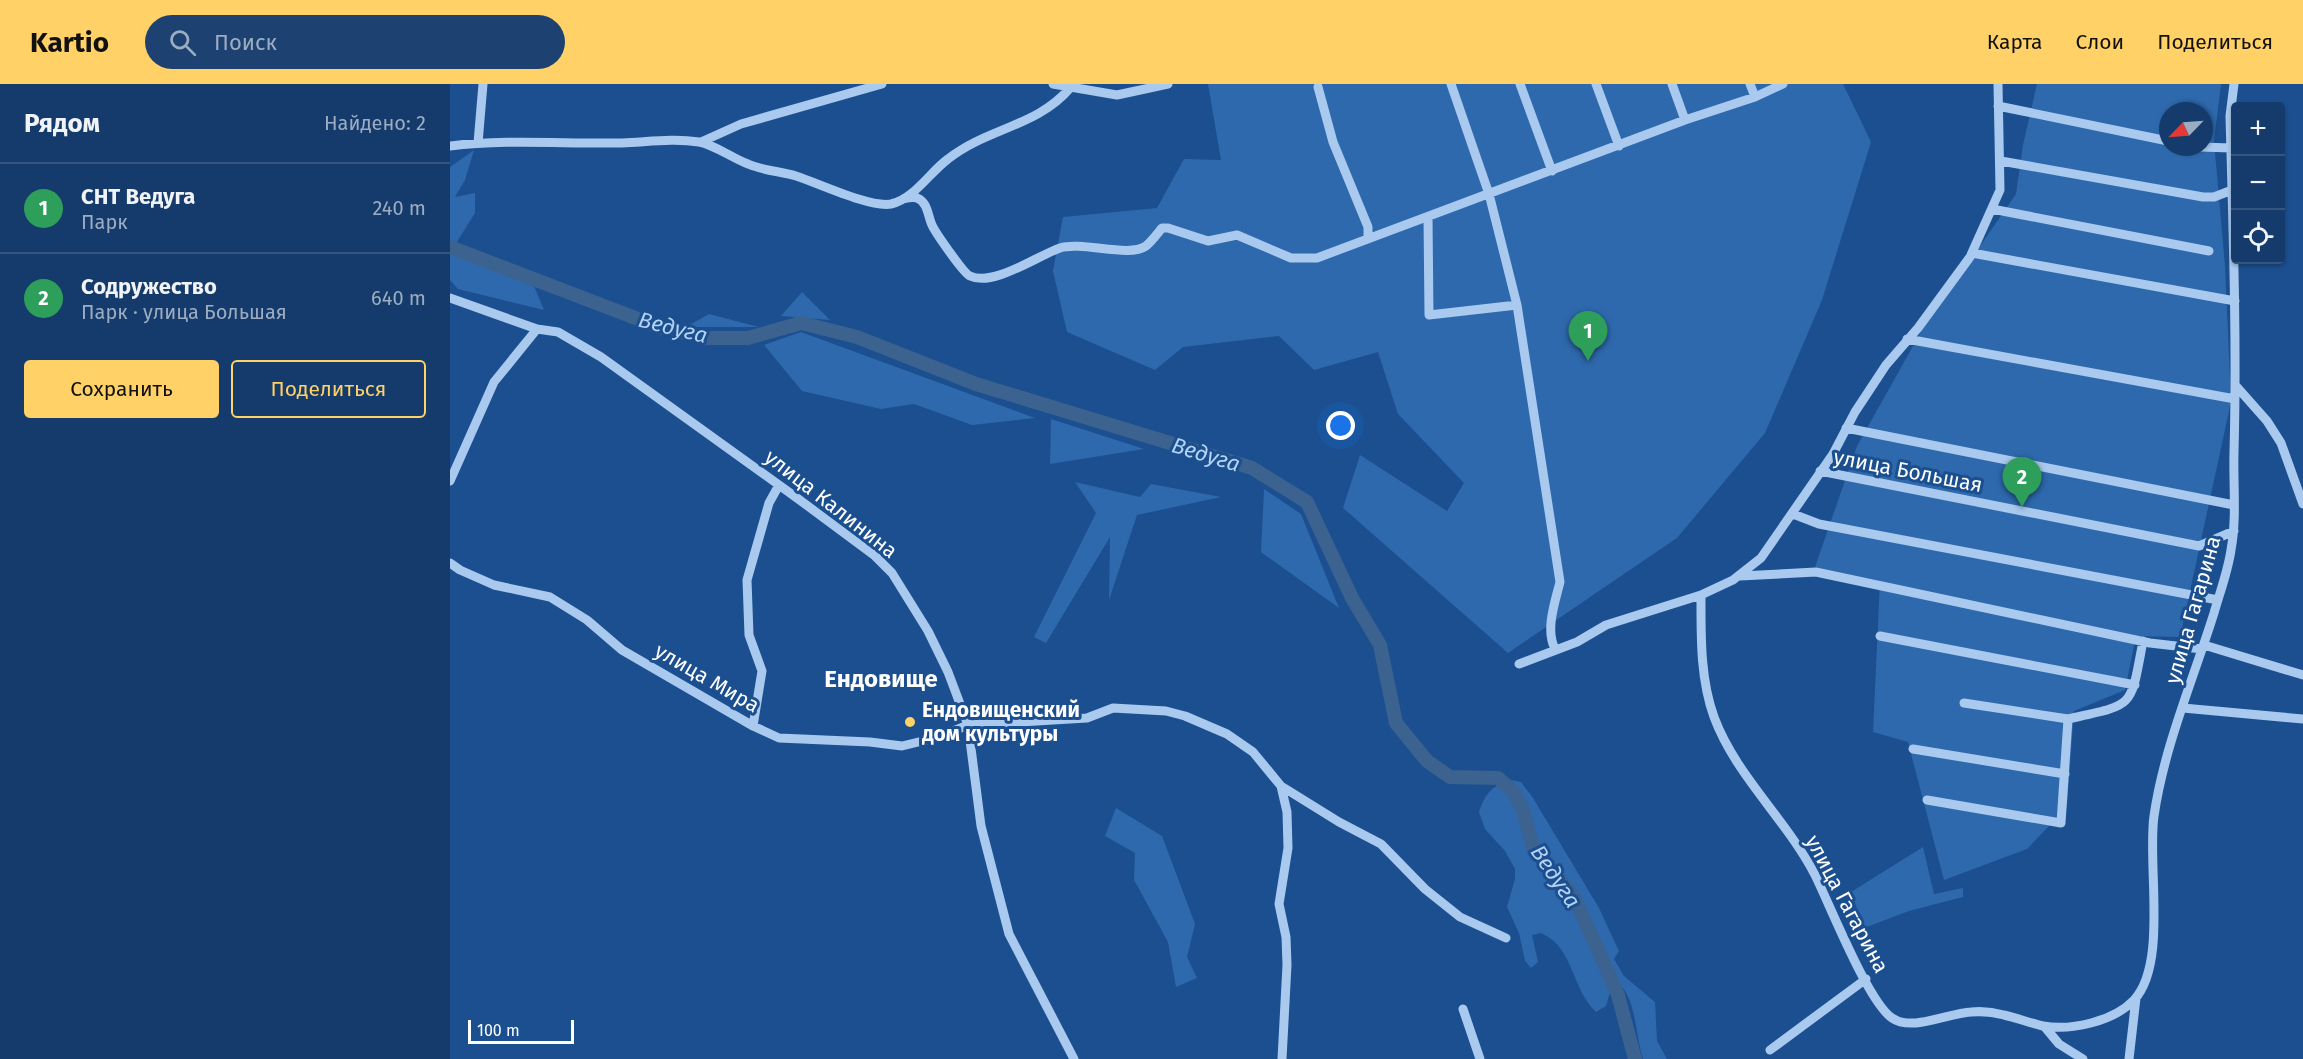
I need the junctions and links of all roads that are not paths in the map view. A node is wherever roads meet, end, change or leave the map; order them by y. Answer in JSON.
{"nodes":[{"id":1,"x":483,"y":84,"type":"edge"},
{"id":2,"x":882,"y":84,"type":"edge"},
{"id":3,"x":1053,"y":84,"type":"edge"},
{"id":4,"x":1168,"y":84,"type":"edge"},
{"id":5,"x":1451,"y":84,"type":"edge"},
{"id":6,"x":1520,"y":84,"type":"edge"},
{"id":7,"x":1596,"y":84,"type":"edge"},
{"id":8,"x":1672,"y":84,"type":"edge"},
{"id":9,"x":1750,"y":84,"type":"edge"},
{"id":10,"x":1783,"y":84,"type":"edge"},
{"id":11,"x":1998,"y":84,"type":"edge"},
{"id":12,"x":2234,"y":84,"type":"edge"},
{"id":13,"x":1071,"y":87,"type":"junction"},
{"id":14,"x":1318,"y":87,"type":"dead end"},
{"id":15,"x":1755,"y":97,"type":"junction"},
{"id":16,"x":2232,"y":102,"type":"edge"},
{"id":17,"x":1998,"y":106,"type":"junction"},
{"id":18,"x":2231,"y":108,"type":"edge"},
{"id":19,"x":1685,"y":120,"type":"junction"},
{"id":20,"x":2159,"y":139,"type":"edge"},
{"id":21,"x":701,"y":142,"type":"junction"},
{"id":22,"x":478,"y":143,"type":"junction"},
{"id":23,"x":450,"y":146,"type":"edge"},
{"id":24,"x":1619,"y":146,"type":"junction"},
{"id":25,"x":2213,"y":147,"type":"edge"},
{"id":26,"x":2231,"y":148,"type":"joint"},
{"id":27,"x":2001,"y":161,"type":"junction"},
{"id":28,"x":1552,"y":171,"type":"junction"},
{"id":29,"x":2231,"y":190,"type":"edge"},
{"id":30,"x":1489,"y":194,"type":"junction"},
{"id":31,"x":903,"y":199,"type":"junction"},
{"id":32,"x":1992,"y":209,"type":"junction"},
{"id":33,"x":2233,"y":210,"type":"edge"},
{"id":34,"x":1428,"y":217,"type":"junction"},
{"id":35,"x":1368,"y":239,"type":"junction"},
{"id":36,"x":2209,"y":251,"type":"dead end"},
{"id":37,"x":1972,"y":253,"type":"junction"},
{"id":38,"x":450,"y":298,"type":"edge"},
{"id":39,"x":2235,"y":301,"type":"junction"},
{"id":40,"x":1517,"y":305,"type":"junction"},
{"id":41,"x":537,"y":329,"type":"junction"},
{"id":42,"x":1907,"y":339,"type":"junction"},
{"id":43,"x":2236,"y":386,"type":"junction"},
{"id":44,"x":2235,"y":399,"type":"junction"},
{"id":45,"x":1846,"y":428,"type":"junction"},
{"id":46,"x":1820,"y":471,"type":"junction"},
{"id":47,"x":450,"y":481,"type":"edge"},
{"id":48,"x":779,"y":485,"type":"junction"},
{"id":49,"x":2303,"y":504,"type":"edge"},
{"id":50,"x":2234,"y":505,"type":"junction"},
{"id":51,"x":1793,"y":514,"type":"junction"},
{"id":52,"x":2234,"y":531,"type":"junction"},
{"id":53,"x":450,"y":563,"type":"edge"},
{"id":54,"x":1737,"y":576,"type":"junction"},
{"id":55,"x":1701,"y":596,"type":"junction"},
{"id":56,"x":2218,"y":600,"type":"junction"},
{"id":57,"x":1880,"y":636,"type":"dead end"},
{"id":58,"x":2143,"y":641,"type":"junction"},
{"id":59,"x":2203,"y":647,"type":"junction"},
{"id":60,"x":1555,"y":649,"type":"junction"},
{"id":61,"x":1519,"y":664,"type":"dead end"},
{"id":62,"x":2303,"y":675,"type":"edge"},
{"id":63,"x":2135,"y":685,"type":"junction"},
{"id":64,"x":1964,"y":703,"type":"dead end"},
{"id":65,"x":2183,"y":708,"type":"junction"},
{"id":66,"x":2068,"y":719,"type":"junction"},
{"id":67,"x":2303,"y":719,"type":"edge"},
{"id":68,"x":968,"y":725,"type":"junction"},
{"id":69,"x":753,"y":726,"type":"junction"},
{"id":70,"x":1913,"y":749,"type":"dead end"},
{"id":71,"x":2065,"y":774,"type":"junction"},
{"id":72,"x":1281,"y":786,"type":"junction"},
{"id":73,"x":1927,"y":800,"type":"dead end"},
{"id":74,"x":1506,"y":938,"type":"dead end"},
{"id":75,"x":1866,"y":979,"type":"junction"},
{"id":76,"x":2136,"y":998,"type":"junction"},
{"id":77,"x":1463,"y":1009,"type":"dead end"},
{"id":78,"x":2044,"y":1026,"type":"junction"},
{"id":79,"x":1770,"y":1050,"type":"dead end"},
{"id":80,"x":1074,"y":1059,"type":"edge"},
{"id":81,"x":1282,"y":1059,"type":"edge"},
{"id":82,"x":1480,"y":1059,"type":"edge"},
{"id":83,"x":2083,"y":1059,"type":"edge"},
{"id":84,"x":2128,"y":1059,"type":"edge"}],
"edges":[{"from":1,"to":22,"type":"street"},
{"from":2,"to":21,"type":"street"},
{"from":3,"to":13,"type":"street"},
{"from":4,"to":13,"type":"street"},
{"from":5,"to":30,"type":"street"},
{"from":6,"to":28,"type":"street"},
{"from":7,"to":24,"type":"street"},
{"from":8,"to":19,"type":"street"},
{"from":9,"to":15,"type":"street"},
{"from":10,"to":15,"type":"street"},
{"from":11,"to":17,"type":"street"},
{"from":12,"to":16,"type":"street","name":"улица Гагарина"},
{"from":13,"to":31,"type":"street"},
{"from":14,"to":35,"type":"street"},
{"from":15,"to":19,"type":"street"},
{"from":17,"to":20,"type":"street"},
{"from":17,"to":27,"type":"street"},
{"from":18,"to":26,"type":"street","name":"улица Гагарина"},
{"from":19,"to":24,"type":"street"},
{"from":21,"to":22,"type":"street"},
{"from":21,"to":31,"type":"street"},
{"from":22,"to":23,"type":"street"},
{"from":24,"to":28,"type":"street"},
{"from":25,"to":26,"type":"street"},
{"from":27,"to":29,"type":"street"},
{"from":27,"to":32,"type":"street"},
{"from":28,"to":30,"type":"street"},
{"from":30,"to":34,"type":"street"},
{"from":30,"to":40,"type":"street"},
{"from":31,"to":35,"type":"street"},
{"from":32,"to":36,"type":"street"},
{"from":32,"to":37,"type":"street"},
{"from":33,"to":39,"type":"street","name":"улица Гагарина"},
{"from":34,"to":35,"type":"street"},
{"from":34,"to":40,"type":"street"},
{"from":37,"to":39,"type":"street"},
{"from":37,"to":42,"type":"street"},
{"from":38,"to":41,"type":"street","name":"улица Калинина"},
{"from":39,"to":43,"type":"street","name":"улица Гагарина"},
{"from":40,"to":60,"type":"street"},
{"from":41,"to":47,"type":"street"},
{"from":41,"to":48,"type":"street","name":"улица Калинина"},
{"from":42,"to":44,"type":"street"},
{"from":42,"to":45,"type":"street"},
{"from":43,"to":44,"type":"street","name":"улица Гагарина"},
{"from":43,"to":49,"type":"street"},
{"from":44,"to":50,"type":"street","name":"улица Гагарина"},
{"from":45,"to":46,"type":"street"},
{"from":45,"to":50,"type":"street"},
{"from":46,"to":51,"type":"street"},
{"from":46,"to":52,"type":"street","name":"улица Большая"},
{"from":48,"to":68,"type":"street","name":"улица Калинина"},
{"from":48,"to":69,"type":"street"},
{"from":50,"to":52,"type":"street","name":"улица Гагарина"},
{"from":51,"to":54,"type":"street"},
{"from":51,"to":56,"type":"street"},
{"from":52,"to":56,"type":"street","name":"улица Гагарина"},
{"from":53,"to":69,"type":"street","name":"улица Мира"},
{"from":54,"to":55,"type":"street"},
{"from":54,"to":58,"type":"street"},
{"from":55,"to":60,"type":"street"},
{"from":55,"to":75,"type":"street","name":"улица Гагарина"},
{"from":56,"to":59,"type":"street","name":"улица Гагарина"},
{"from":57,"to":63,"type":"street"},
{"from":58,"to":59,"type":"street"},
{"from":58,"to":63,"type":"street"},
{"from":59,"to":62,"type":"street"},
{"from":59,"to":65,"type":"street","name":"улица Гагарина"},
{"from":60,"to":61,"type":"street"},
{"from":63,"to":66,"type":"street"},
{"from":64,"to":66,"type":"street"},
{"from":65,"to":67,"type":"street"},
{"from":65,"to":76,"type":"street","name":"улица Гагарина"},
{"from":66,"to":71,"type":"street"},
{"from":68,"to":69,"type":"street","name":"улица Мира"},
{"from":68,"to":72,"type":"street","name":"улица Мира"},
{"from":68,"to":80,"type":"street","name":"улица Калинина"},
{"from":70,"to":71,"type":"street"},
{"from":71,"to":73,"type":"street"},
{"from":72,"to":74,"type":"street"},
{"from":72,"to":81,"type":"street"},
{"from":75,"to":78,"type":"street","name":"улица Гагарина"},
{"from":75,"to":79,"type":"street"},
{"from":76,"to":78,"type":"street","name":"улица Гагарина"},
{"from":76,"to":84,"type":"street","name":"улица Гагарина"},
{"from":77,"to":82,"type":"street"},
{"from":78,"to":83,"type":"street"}]}
